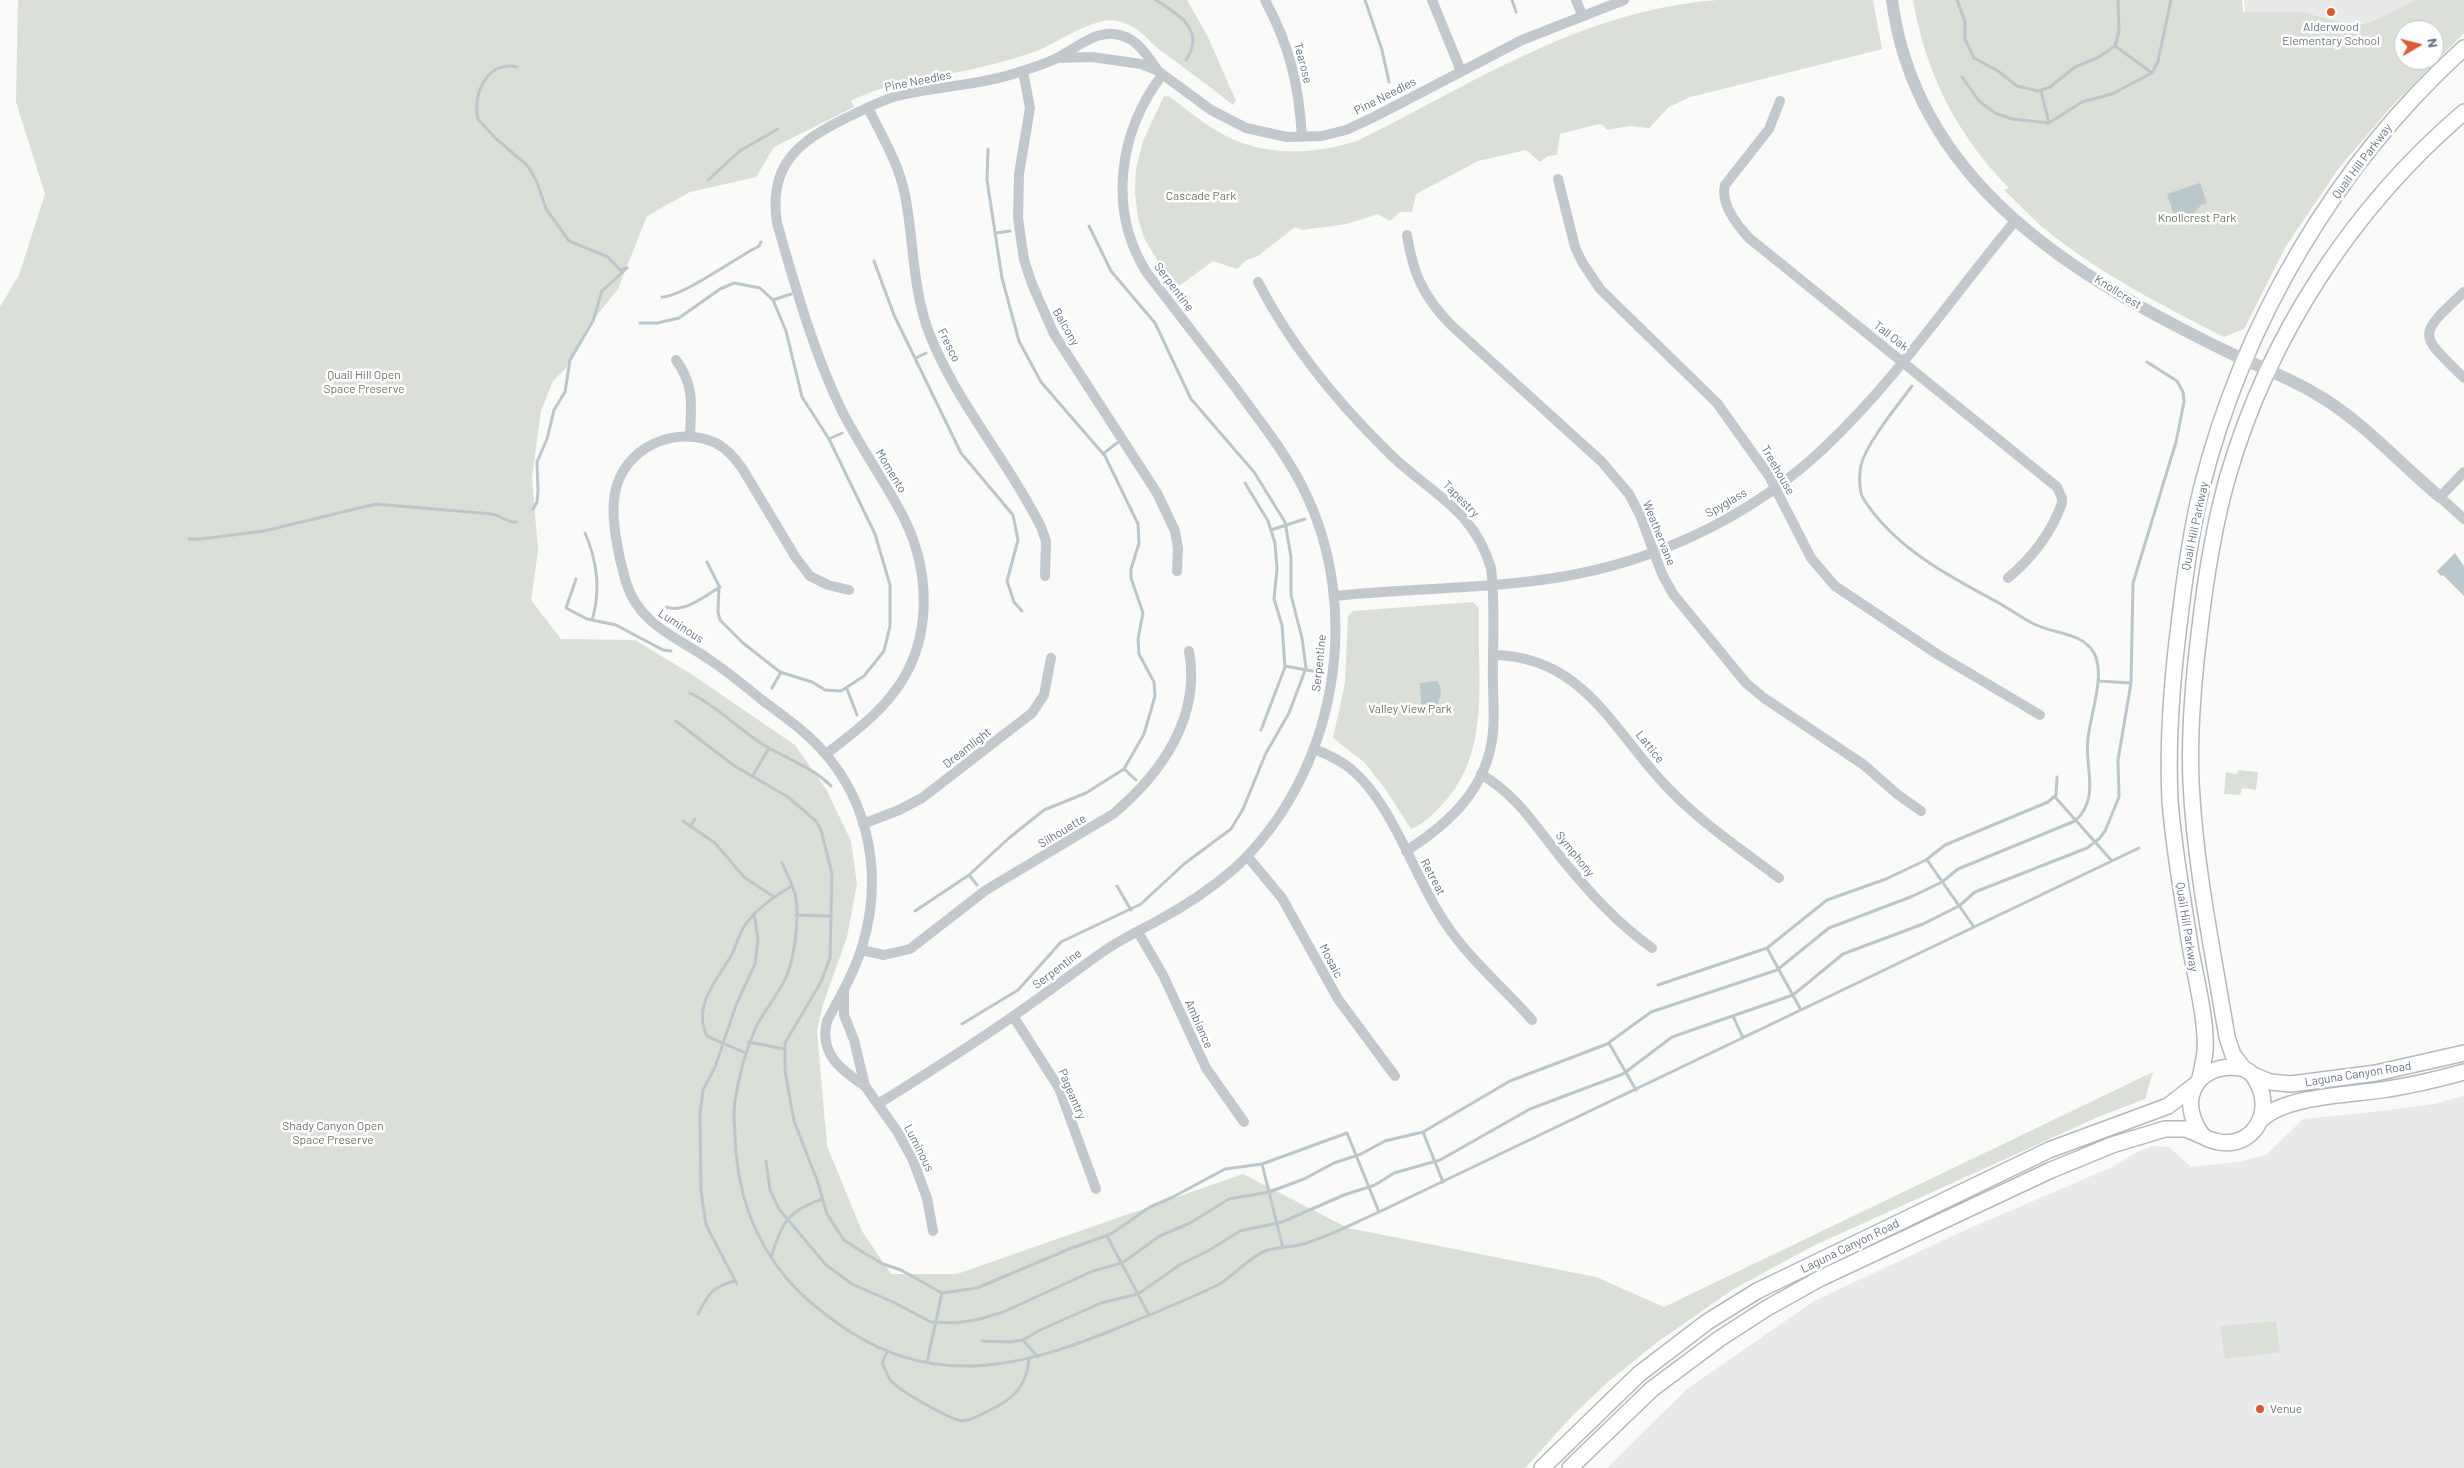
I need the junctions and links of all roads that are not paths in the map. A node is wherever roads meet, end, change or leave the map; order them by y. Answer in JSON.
{"nodes":[{"id":1,"x":1265,"y":0,"type":"edge"},
{"id":2,"x":1432,"y":0,"type":"edge"},
{"id":3,"x":1576,"y":0,"type":"edge"},
{"id":4,"x":1624,"y":0,"type":"edge"},
{"id":5,"x":1892,"y":0,"type":"edge"},
{"id":6,"x":1582,"y":15,"type":"junction"},
{"id":7,"x":2464,"y":48,"type":"edge"},
{"id":8,"x":1056,"y":58,"type":"junction"},
{"id":9,"x":1023,"y":71,"type":"junction"},
{"id":10,"x":1461,"y":71,"type":"junction"},
{"id":11,"x":1160,"y":73,"type":"junction"},
{"id":12,"x":1780,"y":101,"type":"dead end"},
{"id":13,"x":868,"y":108,"type":"junction"},
{"id":14,"x":2464,"y":112,"type":"edge"},
{"id":15,"x":1302,"y":137,"type":"junction"},
{"id":16,"x":779,"y":177,"type":"joint"},
{"id":17,"x":1558,"y":179,"type":"dead end"},
{"id":18,"x":2015,"y":221,"type":"junction"},
{"id":19,"x":1407,"y":235,"type":"dead end"},
{"id":20,"x":1258,"y":282,"type":"dead end"},
{"id":21,"x":2464,"y":292,"type":"edge"},
{"id":22,"x":676,"y":360,"type":"dead end"},
{"id":23,"x":2246,"y":360,"type":"junction"},
{"id":24,"x":1903,"y":362,"type":"junction"},
{"id":25,"x":2268,"y":370,"type":"junction"},
{"id":26,"x":2464,"y":378,"type":"edge"},
{"id":27,"x":690,"y":435,"type":"junction"},
{"id":28,"x":2464,"y":472,"type":"edge"},
{"id":29,"x":1776,"y":487,"type":"junction"},
{"id":30,"x":2440,"y":497,"type":"junction"},
{"id":31,"x":2464,"y":519,"type":"edge"},
{"id":32,"x":1654,"y":552,"type":"junction"},
{"id":33,"x":1177,"y":571,"type":"dead end"},
{"id":34,"x":1044,"y":576,"type":"dead end"},
{"id":35,"x":2008,"y":578,"type":"dead end"},
{"id":36,"x":1492,"y":584,"type":"junction"},
{"id":37,"x":849,"y":590,"type":"dead end"},
{"id":38,"x":1334,"y":596,"type":"junction"},
{"id":39,"x":1189,"y":651,"type":"dead end"},
{"id":40,"x":1492,"y":655,"type":"junction"},
{"id":41,"x":1051,"y":658,"type":"dead end"},
{"id":42,"x":2040,"y":715,"type":"dead end"},
{"id":43,"x":1314,"y":749,"type":"junction"},
{"id":44,"x":826,"y":754,"type":"junction"},
{"id":45,"x":1481,"y":774,"type":"junction"},
{"id":46,"x":1921,"y":811,"type":"dead end"},
{"id":47,"x":863,"y":824,"type":"junction"},
{"id":48,"x":1406,"y":851,"type":"junction"},
{"id":49,"x":1247,"y":856,"type":"junction"},
{"id":50,"x":1779,"y":878,"type":"dead end"},
{"id":51,"x":1138,"y":932,"type":"junction"},
{"id":52,"x":1652,"y":948,"type":"dead end"},
{"id":53,"x":861,"y":950,"type":"junction"},
{"id":54,"x":844,"y":989,"type":"junction"},
{"id":55,"x":1013,"y":1016,"type":"junction"},
{"id":56,"x":1532,"y":1020,"type":"dead end"},
{"id":57,"x":2464,"y":1053,"type":"edge"},
{"id":58,"x":2249,"y":1072,"type":"junction"},
{"id":59,"x":2464,"y":1072,"type":"edge"},
{"id":60,"x":1395,"y":1076,"type":"dead end"},
{"id":61,"x":2197,"y":1082,"type":"junction"},
{"id":62,"x":865,"y":1086,"type":"junction"},
{"id":63,"x":878,"y":1104,"type":"junction"},
{"id":64,"x":2262,"y":1119,"type":"junction"},
{"id":65,"x":1244,"y":1122,"type":"dead end"},
{"id":66,"x":2202,"y":1136,"type":"junction"},
{"id":67,"x":1096,"y":1189,"type":"dead end"},
{"id":68,"x":933,"y":1231,"type":"dead end"},
{"id":69,"x":1807,"y":1267,"type":"junction"},
{"id":70,"x":1821,"y":1278,"type":"junction"},
{"id":71,"x":1542,"y":1468,"type":"edge"},
{"id":72,"x":1570,"y":1468,"type":"edge"}],
"edges":[{"from":1,"to":15,"type":"street","name":"Tearose"},
{"from":2,"to":10,"type":"street"},
{"from":3,"to":6,"type":"street"},
{"from":4,"to":6,"type":"street","name":"Pine Needles"},
{"from":5,"to":18,"type":"street","name":"Knollcrest"},
{"from":6,"to":10,"type":"street","name":"Pine Needles"},
{"from":7,"to":23,"type":"main road","name":"Quail Hill Parkway"},
{"from":8,"to":9,"type":"street","name":"Pine Needles"},
{"from":8,"to":11,"type":"street","name":"Pine Needles"},
{"from":8,"to":11,"type":"street","name":"Pine Needles"},
{"from":9,"to":13,"type":"street","name":"Pine Needles"},
{"from":9,"to":33,"type":"street","name":"Balcony"},
{"from":10,"to":15,"type":"street","name":"Pine Needles"},
{"from":11,"to":15,"type":"street","name":"Pine Needles"},
{"from":11,"to":38,"type":"street","name":"Serpentine"},
{"from":12,"to":24,"type":"street","name":"Tall Oak"},
{"from":13,"to":16,"type":"street","name":"Pine Needles"},
{"from":13,"to":34,"type":"street","name":"Fresco"},
{"from":14,"to":25,"type":"main road","name":"Quail Hill Parkway"},
{"from":16,"to":44,"type":"street","name":"Momento"},
{"from":17,"to":29,"type":"street","name":"Treehouse"},
{"from":18,"to":23,"type":"street","name":"Knollcrest"},
{"from":18,"to":24,"type":"street","name":"Spyglass"},
{"from":19,"to":32,"type":"street","name":"Weathervane"},
{"from":20,"to":36,"type":"street","name":"Tapestry"},
{"from":21,"to":26,"type":"street"},
{"from":22,"to":27,"type":"street"},
{"from":23,"to":25,"type":"street","name":"Knollcrest"},
{"from":23,"to":61,"type":"main road","name":"Quail Hill Parkway"},
{"from":24,"to":29,"type":"street","name":"Spyglass"},
{"from":24,"to":35,"type":"street","name":"Tall Oak"},
{"from":25,"to":30,"type":"street","name":"Knollcrest"},
{"from":25,"to":58,"type":"main road","name":"Quail Hill Parkway"},
{"from":27,"to":37,"type":"street","name":"Luminous"},
{"from":27,"to":44,"type":"street","name":"Luminous"},
{"from":28,"to":30,"type":"street"},
{"from":29,"to":32,"type":"street","name":"Spyglass"},
{"from":29,"to":42,"type":"street","name":"Treehouse"},
{"from":30,"to":31,"type":"street"},
{"from":32,"to":36,"type":"street","name":"Spyglass"},
{"from":32,"to":46,"type":"street","name":"Weathervane"},
{"from":36,"to":38,"type":"street","name":"Spyglass"},
{"from":36,"to":40,"type":"street","name":"Tapestry"},
{"from":38,"to":43,"type":"street","name":"Serpentine"},
{"from":39,"to":53,"type":"street","name":"Silhouette"},
{"from":40,"to":45,"type":"street","name":"Tapestry"},
{"from":40,"to":50,"type":"street","name":"Lattice"},
{"from":41,"to":47,"type":"street","name":"Dreamlight"},
{"from":43,"to":48,"type":"street","name":"Retreat"},
{"from":43,"to":49,"type":"street","name":"Serpentine"},
{"from":44,"to":47,"type":"street","name":"Luminous"},
{"from":45,"to":48,"type":"street","name":"Tapestry"},
{"from":45,"to":52,"type":"street","name":"Symphony"},
{"from":47,"to":53,"type":"street","name":"Luminous"},
{"from":48,"to":56,"type":"street","name":"Retreat"},
{"from":49,"to":51,"type":"street","name":"Serpentine"},
{"from":49,"to":60,"type":"street","name":"Mosaic"},
{"from":51,"to":55,"type":"street","name":"Serpentine"},
{"from":51,"to":65,"type":"street","name":"Ambiance"},
{"from":53,"to":54,"type":"street","name":"Luminous"},
{"from":54,"to":62,"type":"street","name":"Luminous"},
{"from":54,"to":62,"type":"street","name":"Luminous"},
{"from":55,"to":63,"type":"street","name":"Serpentine"},
{"from":55,"to":67,"type":"street","name":"Pageantry"},
{"from":57,"to":58,"type":"main road","name":"Laguna Canyon Road"},
{"from":58,"to":61,"type":"main road"},
{"from":58,"to":64,"type":"main road"},
{"from":59,"to":64,"type":"main road","name":"Laguna Canyon Road"},
{"from":61,"to":66,"type":"main road"},
{"from":61,"to":69,"type":"main road","name":"Laguna Canyon Road"},
{"from":62,"to":63,"type":"street","name":"Luminous"},
{"from":63,"to":68,"type":"street","name":"Luminous"},
{"from":64,"to":66,"type":"main road"},
{"from":66,"to":70,"type":"main road","name":"Laguna Canyon Road"},
{"from":69,"to":70,"type":"main road"},
{"from":69,"to":71,"type":"main road","name":"Laguna Canyon Road"},
{"from":70,"to":72,"type":"main road","name":"Laguna Canyon Road"}]}
